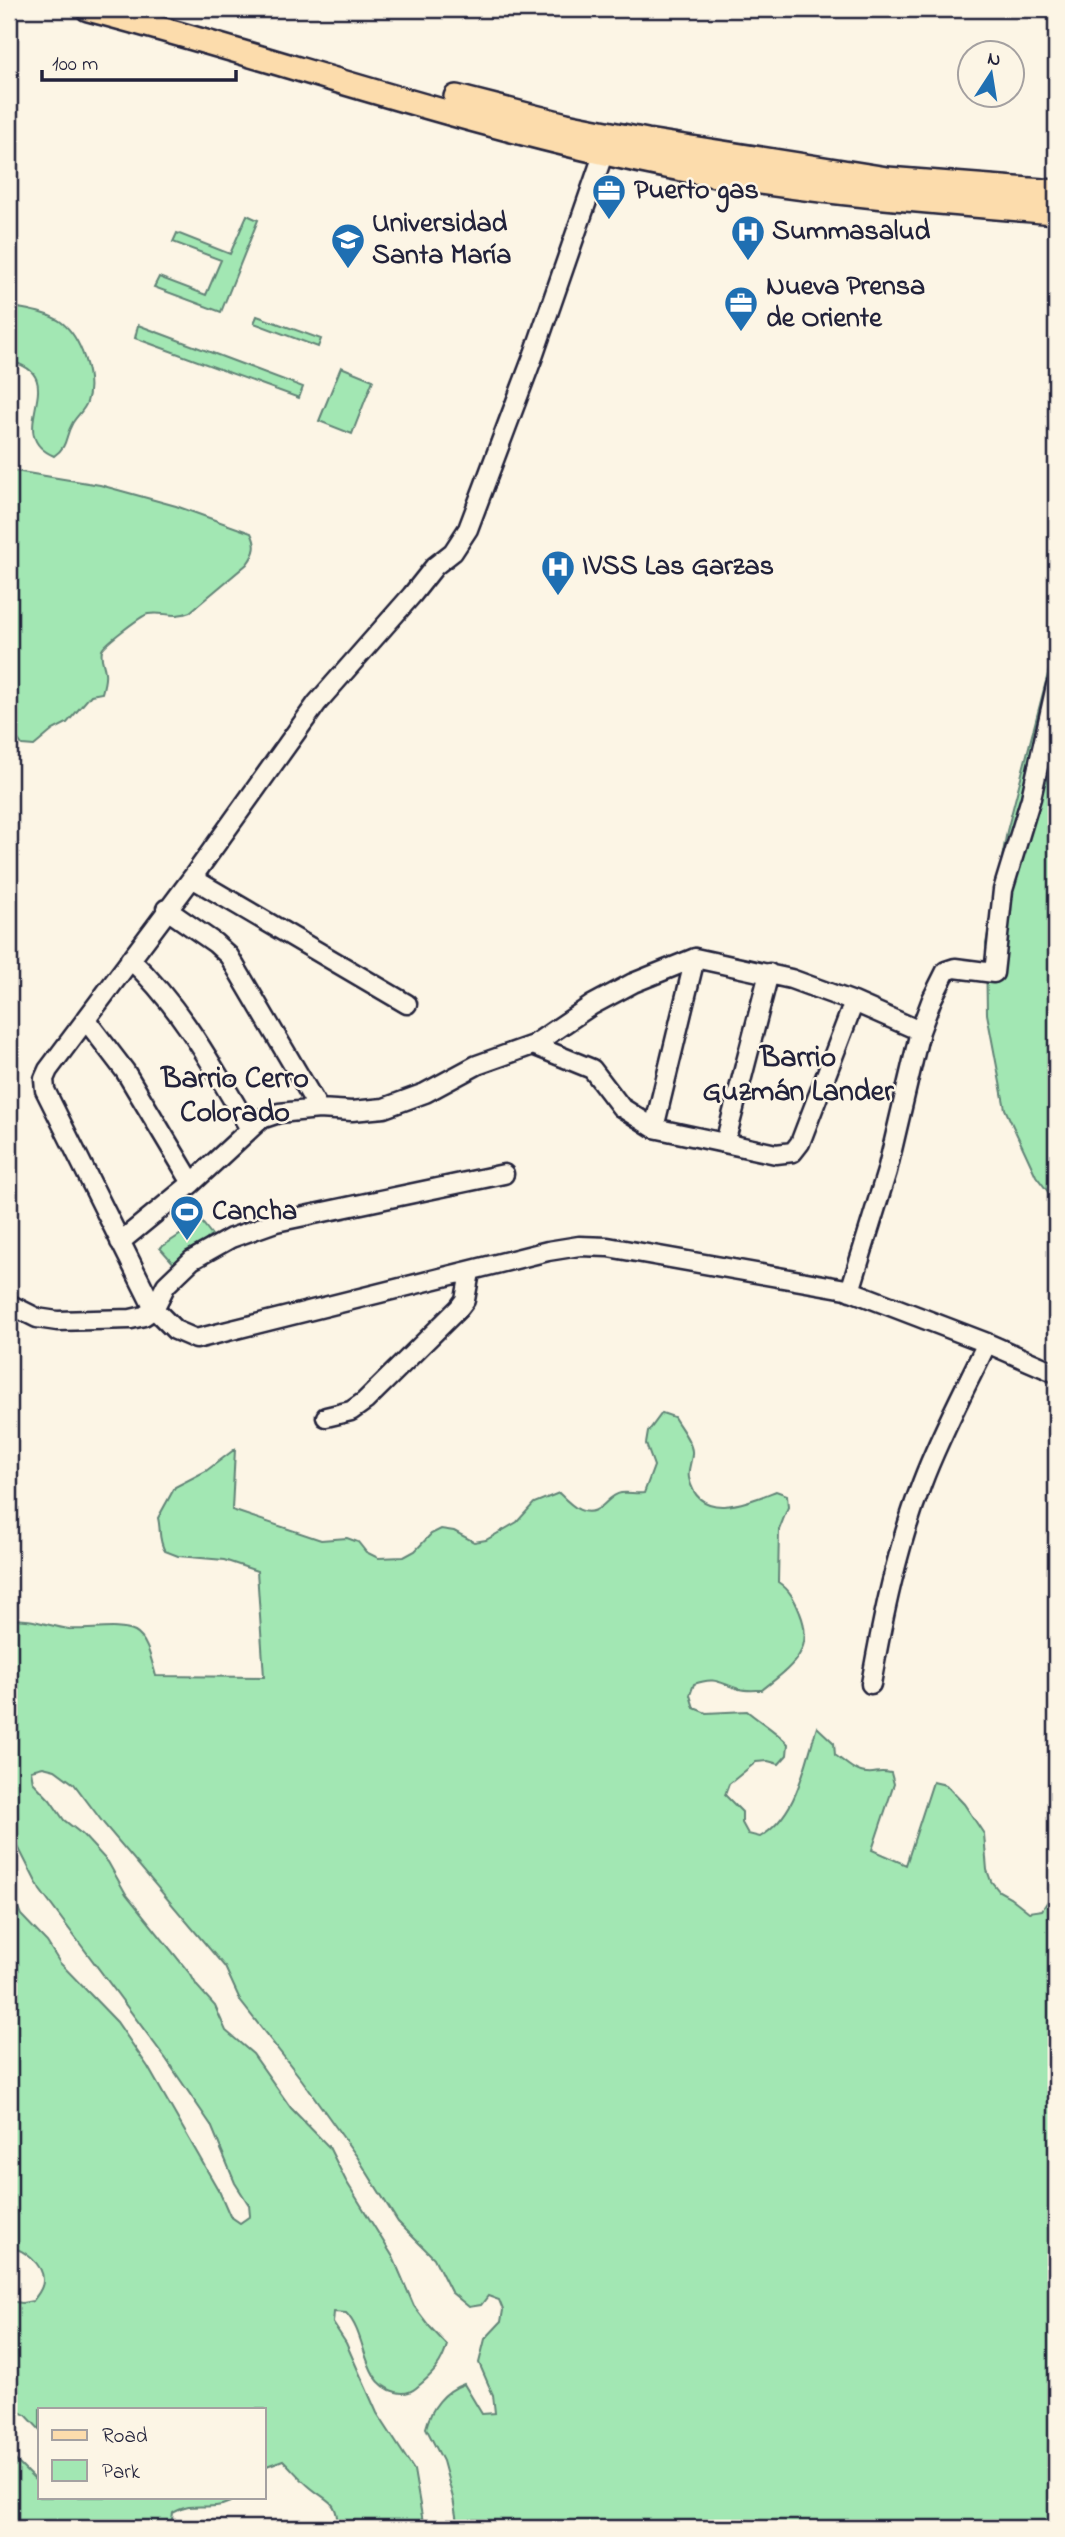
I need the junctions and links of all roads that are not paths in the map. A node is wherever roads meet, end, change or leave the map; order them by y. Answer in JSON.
{"nodes":[{"id":1,"x":88,"y":9,"type":"edge"},
{"id":2,"x":138,"y":9,"type":"edge"},
{"id":3,"x":604,"y":152,"type":"junction"},
{"id":4,"x":1056,"y":192,"type":"edge"},
{"id":5,"x":1056,"y":212,"type":"edge"},
{"id":6,"x":1056,"y":686,"type":"edge"},
{"id":7,"x":192,"y":877,"type":"junction"},
{"id":8,"x":166,"y":909,"type":"junction"},
{"id":9,"x":695,"y":958,"type":"junction"},
{"id":10,"x":130,"y":959,"type":"junction"},
{"id":11,"x":769,"y":973,"type":"junction"},
{"id":12,"x":854,"y":1002,"type":"junction"},
{"id":13,"x":407,"y":1004,"type":"dead end"},
{"id":14,"x":86,"y":1020,"type":"junction"},
{"id":15,"x":920,"y":1031,"type":"junction"},
{"id":16,"x":533,"y":1045,"type":"junction"},
{"id":17,"x":319,"y":1109,"type":"junction"},
{"id":18,"x":654,"y":1128,"type":"junction"},
{"id":19,"x":250,"y":1129,"type":"junction"},
{"id":20,"x":725,"y":1143,"type":"junction"},
{"id":21,"x":503,"y":1174,"type":"dead end"},
{"id":22,"x":192,"y":1183,"type":"junction"},
{"id":23,"x":120,"y":1242,"type":"junction"},
{"id":24,"x":470,"y":1272,"type":"junction"},
{"id":25,"x":850,"y":1291,"type":"junction"},
{"id":26,"x":9,"y":1304,"type":"edge"},
{"id":27,"x":154,"y":1309,"type":"junction"},
{"id":28,"x":987,"y":1343,"type":"junction"},
{"id":29,"x":1056,"y":1373,"type":"edge"},
{"id":30,"x":326,"y":1417,"type":"dead end"},
{"id":31,"x":872,"y":1684,"type":"dead end"}],
"edges":[{"from":1,"to":3,"type":"main road"},
{"from":2,"to":4,"type":"main road"},
{"from":3,"to":5,"type":"main road"},
{"from":3,"to":7,"type":"street"},
{"from":6,"to":15,"type":"street"},
{"from":7,"to":8,"type":"street"},
{"from":7,"to":13,"type":"street"},
{"from":8,"to":10,"type":"street"},
{"from":8,"to":17,"type":"street"},
{"from":9,"to":11,"type":"street"},
{"from":9,"to":16,"type":"street"},
{"from":9,"to":18,"type":"street"},
{"from":10,"to":14,"type":"street"},
{"from":10,"to":19,"type":"street"},
{"from":11,"to":12,"type":"street"},
{"from":11,"to":20,"type":"street"},
{"from":12,"to":15,"type":"street"},
{"from":12,"to":20,"type":"street"},
{"from":14,"to":22,"type":"street"},
{"from":14,"to":23,"type":"street"},
{"from":15,"to":25,"type":"street"},
{"from":16,"to":17,"type":"street"},
{"from":16,"to":18,"type":"street"},
{"from":17,"to":19,"type":"street"},
{"from":18,"to":20,"type":"street"},
{"from":19,"to":22,"type":"street"},
{"from":21,"to":27,"type":"street"},
{"from":22,"to":23,"type":"street"},
{"from":23,"to":27,"type":"street"},
{"from":24,"to":25,"type":"street"},
{"from":24,"to":27,"type":"street"},
{"from":24,"to":30,"type":"street"},
{"from":25,"to":28,"type":"street"},
{"from":26,"to":27,"type":"street"},
{"from":28,"to":29,"type":"street"},
{"from":28,"to":31,"type":"street"}]}
